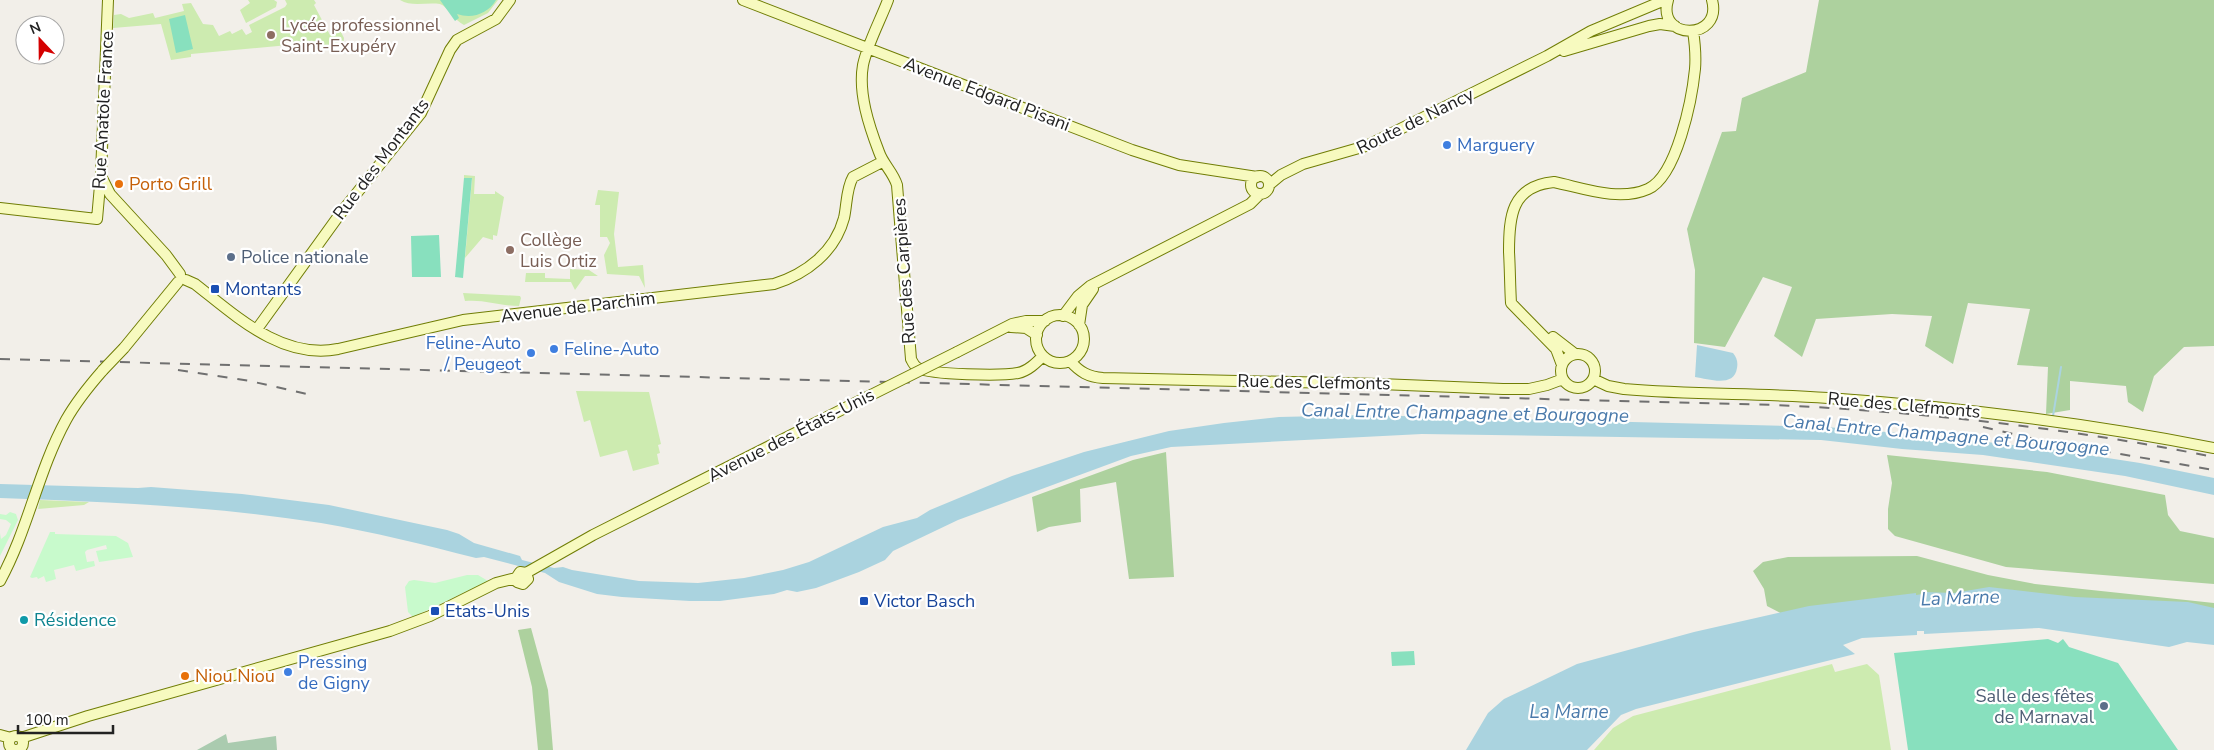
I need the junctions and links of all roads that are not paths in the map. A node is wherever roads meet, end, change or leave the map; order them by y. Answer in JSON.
{"nodes":[{"id":1,"x":108,"y":0,"type":"edge"},
{"id":2,"x":510,"y":0,"type":"edge"},
{"id":3,"x":743,"y":0,"type":"edge"},
{"id":4,"x":888,"y":0,"type":"edge"},
{"id":5,"x":1666,"y":0,"type":"edge"},
{"id":6,"x":1714,"y":2,"type":"edge"},
{"id":7,"x":1675,"y":26,"type":"junction"},
{"id":8,"x":1693,"y":31,"type":"junction"},
{"id":9,"x":869,"y":49,"type":"junction"},
{"id":10,"x":1546,"y":56,"type":"junction"},
{"id":11,"x":882,"y":162,"type":"junction"},
{"id":12,"x":101,"y":174,"type":"junction"},
{"id":13,"x":1259,"y":185,"type":"junction"},
{"id":14,"x":0,"y":208,"type":"edge"},
{"id":15,"x":181,"y":279,"type":"junction"},
{"id":16,"x":1097,"y":282,"type":"junction"},
{"id":17,"x":1063,"y":316,"type":"junction"},
{"id":18,"x":1046,"y":320,"type":"junction"},
{"id":19,"x":1530,"y":321,"type":"junction"},
{"id":20,"x":1079,"y":325,"type":"junction"},
{"id":21,"x":1005,"y":327,"type":"junction"},
{"id":22,"x":259,"y":331,"type":"junction"},
{"id":23,"x":1037,"y":335,"type":"junction"},
{"id":24,"x":1575,"y":354,"type":"junction"},
{"id":25,"x":1043,"y":356,"type":"junction"},
{"id":26,"x":1070,"y":361,"type":"junction"},
{"id":27,"x":1562,"y":365,"type":"junction"},
{"id":28,"x":1563,"y":379,"type":"junction"},
{"id":29,"x":1593,"y":380,"type":"junction"},
{"id":30,"x":2214,"y":448,"type":"edge"},
{"id":31,"x":22,"y":531,"type":"junction"},
{"id":32,"x":0,"y":567,"type":"edge"},
{"id":33,"x":0,"y":581,"type":"edge"},
{"id":34,"x":0,"y":735,"type":"edge"},
{"id":35,"x":14,"y":743,"type":"edge"}],
"edges":[{"from":1,"to":12,"type":"street","name":"Rue Anatole France"},
{"from":2,"to":22,"type":"street","name":"Rue des Montants"},
{"from":3,"to":9,"type":"street","name":"Avenue Edgard Pisani"},
{"from":4,"to":9,"type":"street","name":"Rue des Carpières"},
{"from":5,"to":7,"type":"street"},
{"from":5,"to":10,"type":"street","name":"Route de Nancy"},
{"from":6,"to":8,"type":"street"},
{"from":7,"to":8,"type":"street","name":"Route de Nancy"},
{"from":7,"to":10,"type":"street","name":"Route de Nancy"},
{"from":8,"to":19,"type":"street"},
{"from":9,"to":11,"type":"street","name":"Rue des Carpières"},
{"from":9,"to":13,"type":"street","name":"Avenue Edgard Pisani"},
{"from":10,"to":13,"type":"street","name":"Route de Nancy"},
{"from":11,"to":22,"type":"street","name":"Avenue de Parchim"},
{"from":11,"to":25,"type":"street","name":"Rue des Carpières"},
{"from":12,"to":14,"type":"street","name":"Rue Anatole France"},
{"from":12,"to":15,"type":"street"},
{"from":13,"to":16,"type":"street","name":"Route de Nancy"},
{"from":15,"to":22,"type":"street","name":"Avenue de Parchim"},
{"from":15,"to":31,"type":"street","bridge":true},
{"from":16,"to":17,"type":"street","name":"Route de Nancy"},
{"from":16,"to":20,"type":"street"},
{"from":17,"to":18,"type":"street"},
{"from":17,"to":20,"type":"street"},
{"from":18,"to":21,"type":"street","name":"Avenue des États-Unis"},
{"from":18,"to":23,"type":"street"},
{"from":19,"to":24,"type":"street"},
{"from":19,"to":27,"type":"street"},
{"from":20,"to":26,"type":"street"},
{"from":21,"to":23,"type":"street"},
{"from":21,"to":35,"type":"street","name":"Avenue des États-Unis","bridge":true},
{"from":23,"to":25,"type":"street"},
{"from":24,"to":27,"type":"street"},
{"from":24,"to":29,"type":"street"},
{"from":25,"to":26,"type":"street"},
{"from":26,"to":28,"type":"street","name":"Rue des Clefmonts"},
{"from":27,"to":28,"type":"street"},
{"from":28,"to":29,"type":"street"},
{"from":29,"to":30,"type":"street","name":"Rue des Clefmonts"},
{"from":31,"to":32,"type":"street"},
{"from":31,"to":33,"type":"street"},
{"from":34,"to":35,"type":"street"}]}
